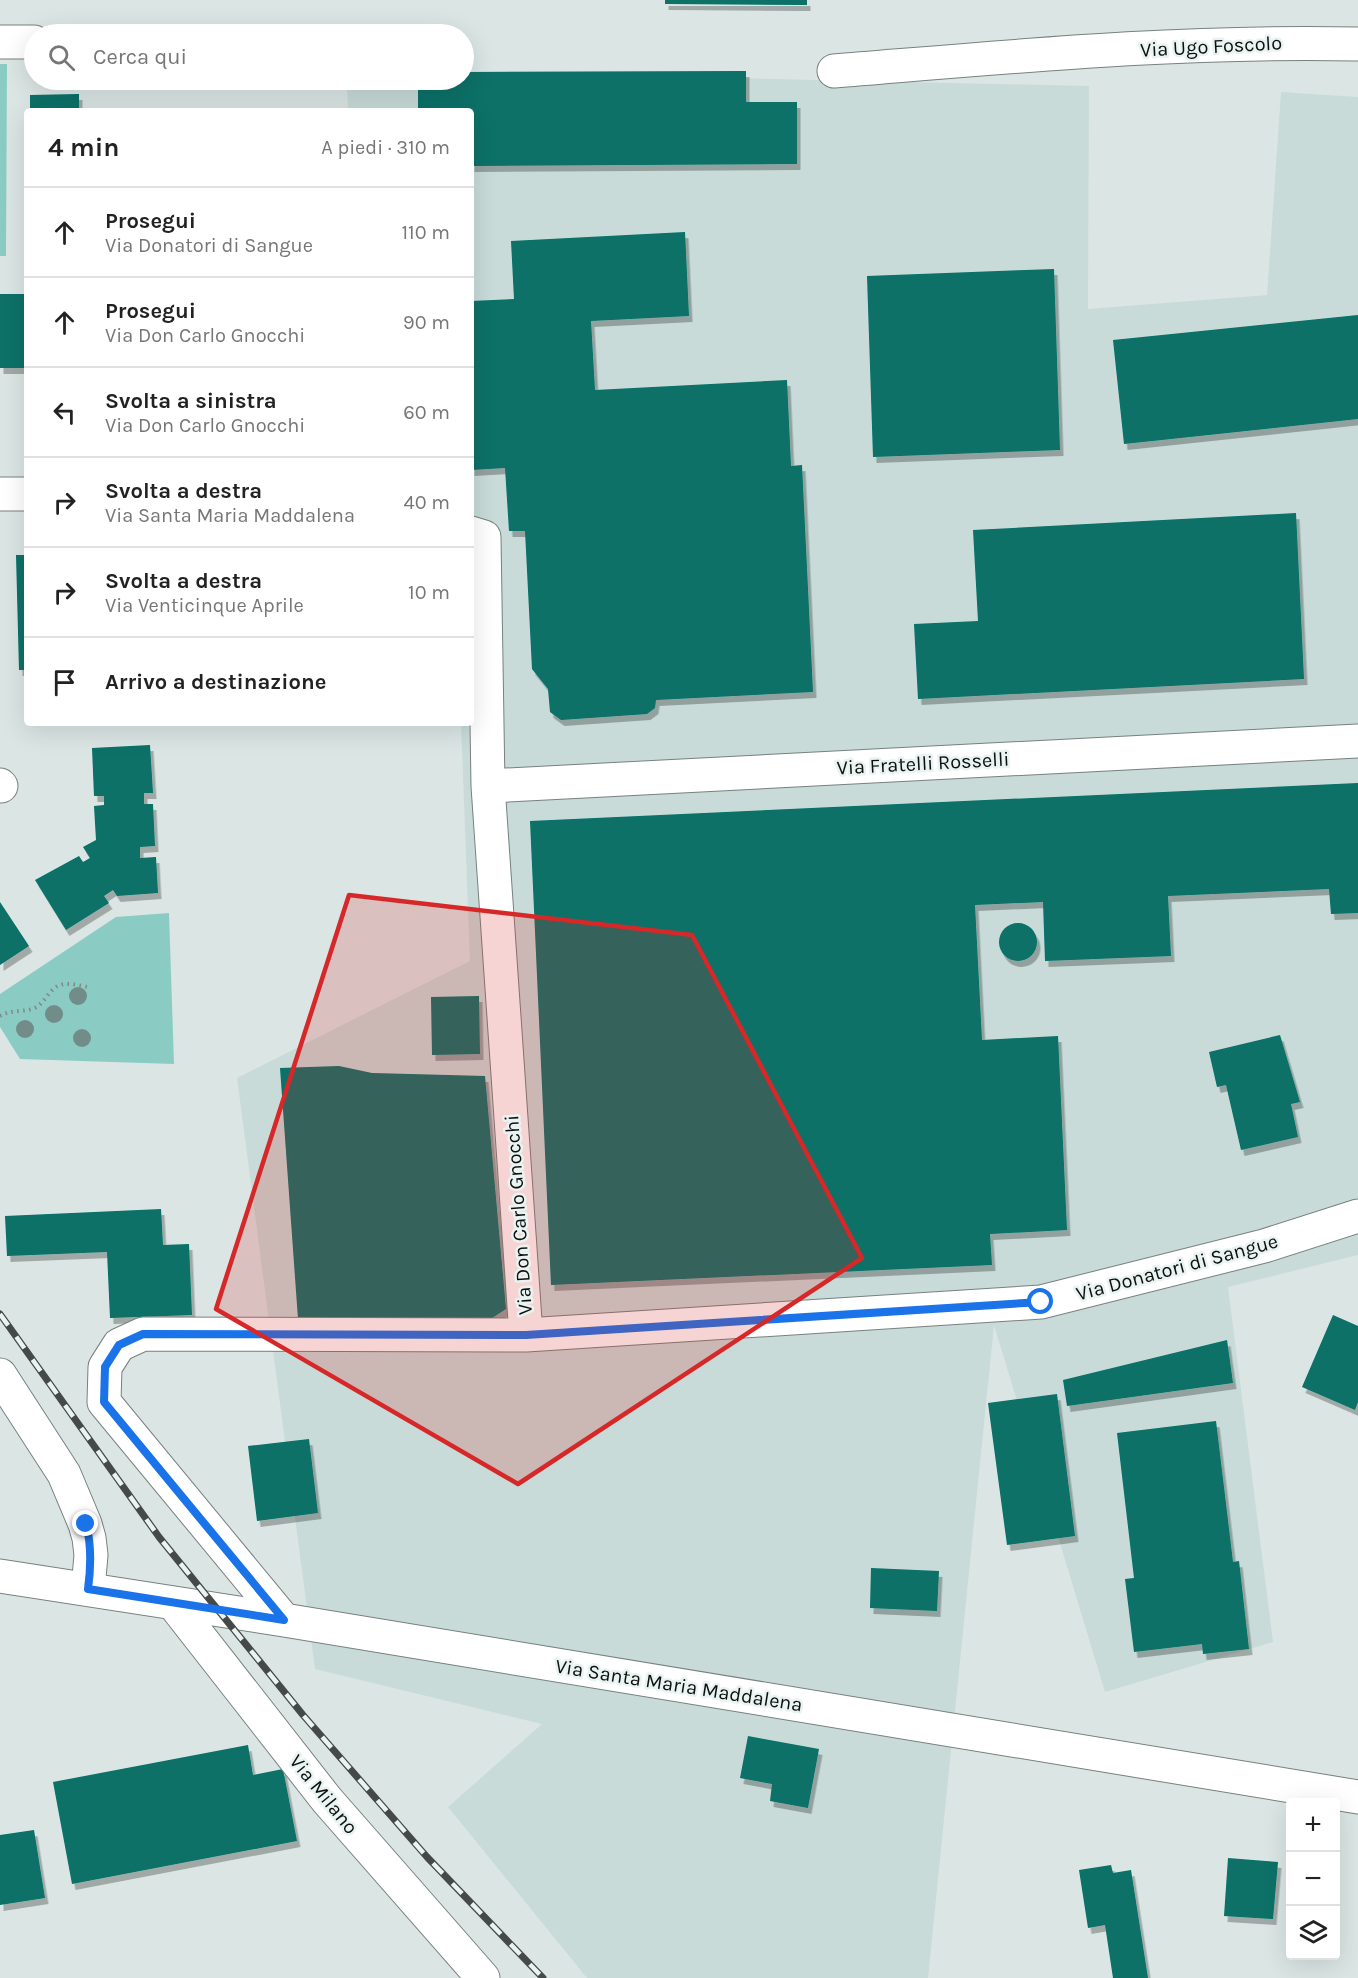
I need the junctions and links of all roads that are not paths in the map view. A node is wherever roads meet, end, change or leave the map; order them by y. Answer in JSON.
{"nodes":[{"id":1,"x":0,"y":42,"type":"edge"},
{"id":2,"x":24,"y":42,"type":"edge"},
{"id":3,"x":1358,"y":44,"type":"edge"},
{"id":4,"x":834,"y":70,"type":"dead end"},
{"id":5,"x":0,"y":494,"type":"edge"},
{"id":6,"x":24,"y":494,"type":"edge"},
{"id":7,"x":474,"y":534,"type":"edge"},
{"id":8,"x":1358,"y":741,"type":"edge"},
{"id":9,"x":488,"y":786,"type":"junction"},
{"id":10,"x":1358,"y":1216,"type":"edge"},
{"id":11,"x":526,"y":1335,"type":"junction"},
{"id":12,"x":0,"y":1375,"type":"edge"},
{"id":13,"x":0,"y":1576,"type":"edge"},
{"id":14,"x":88,"y":1589,"type":"junction"},
{"id":15,"x":173,"y":1603,"type":"junction"},
{"id":16,"x":284,"y":1620,"type":"junction"},
{"id":17,"x":1358,"y":1797,"type":"edge"},
{"id":18,"x":483,"y":1978,"type":"edge"}],
"edges":[{"from":1,"to":2,"type":"street"},
{"from":3,"to":4,"type":"street","name":"Via Ugo Foscolo"},
{"from":5,"to":6,"type":"street"},
{"from":7,"to":9,"type":"street","name":"Via Don Carlo Gnocchi"},
{"from":8,"to":9,"type":"street","name":"Via Fratelli Rosselli"},
{"from":9,"to":11,"type":"street","name":"Via Don Carlo Gnocchi"},
{"from":10,"to":11,"type":"street","name":"Via Donatori di Sangue"},
{"from":11,"to":16,"type":"street","name":"Via Don Carlo Gnocchi"},
{"from":12,"to":14,"type":"street"},
{"from":13,"to":14,"type":"street","name":"Via Santa Maria Maddalena"},
{"from":14,"to":15,"type":"street","name":"Via Santa Maria Maddalena"},
{"from":15,"to":16,"type":"street","name":"Via Santa Maria Maddalena"},
{"from":15,"to":18,"type":"street","name":"Via Milano"},
{"from":16,"to":17,"type":"street","name":"Via Santa Maria Maddalena"}]}
